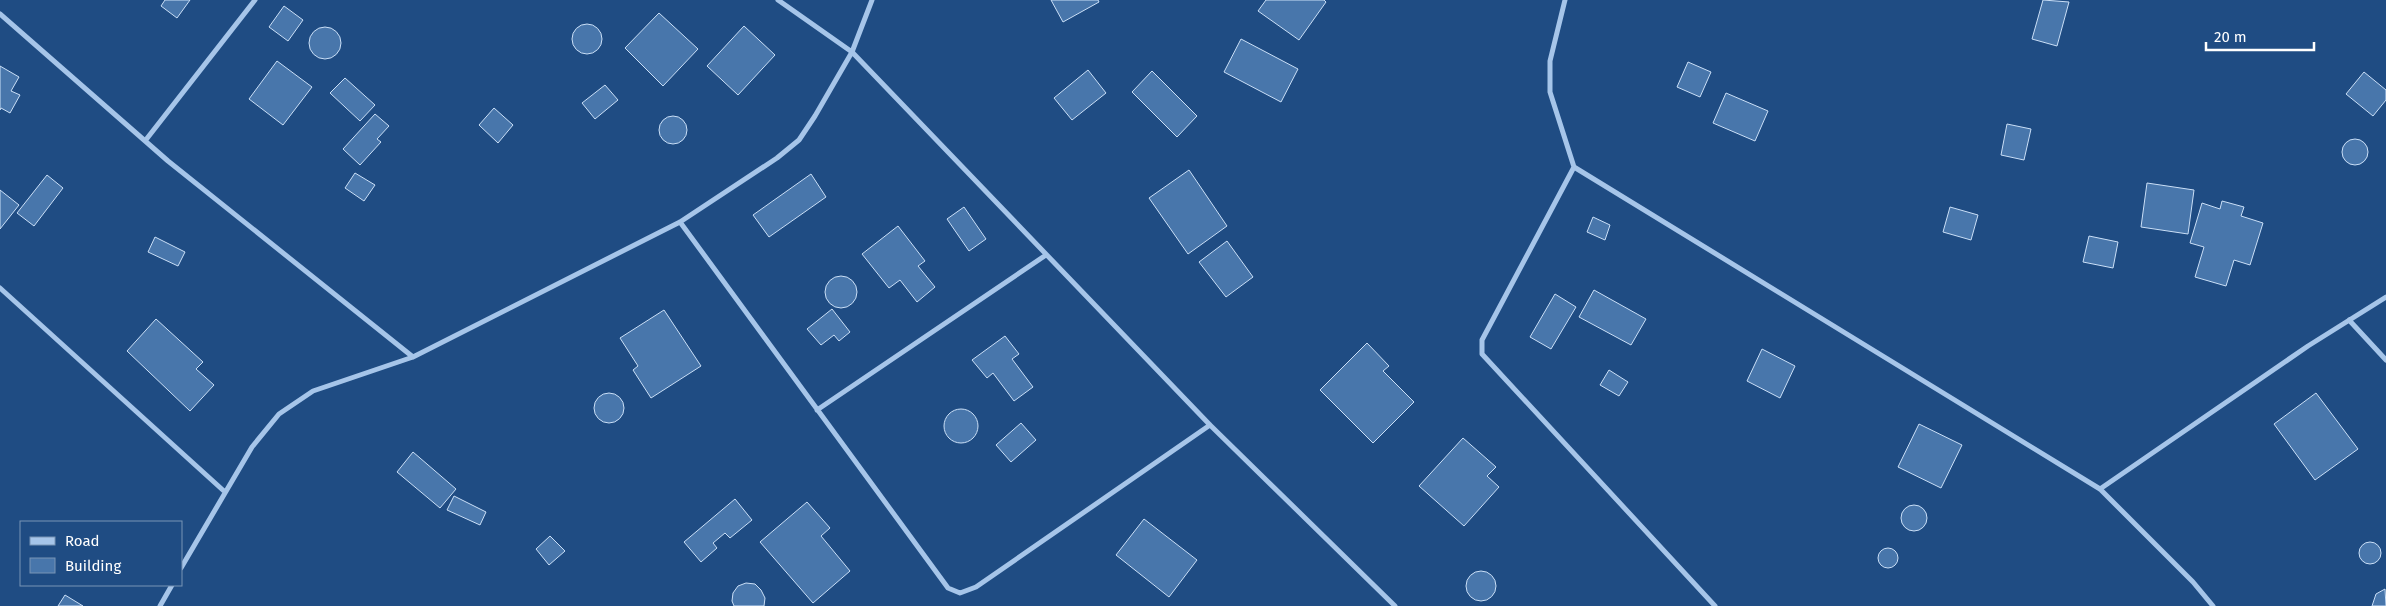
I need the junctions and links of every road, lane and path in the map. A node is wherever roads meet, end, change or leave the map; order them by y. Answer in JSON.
{"nodes":[{"id":1,"x":255,"y":0,"type":"edge"},
{"id":2,"x":778,"y":0,"type":"edge"},
{"id":3,"x":872,"y":0,"type":"edge"},
{"id":4,"x":1565,"y":0,"type":"edge"},
{"id":5,"x":0,"y":14,"type":"edge"},
{"id":6,"x":852,"y":52,"type":"junction"},
{"id":7,"x":145,"y":141,"type":"junction"},
{"id":8,"x":1574,"y":167,"type":"junction"},
{"id":9,"x":680,"y":222,"type":"junction"},
{"id":10,"x":1046,"y":254,"type":"junction"},
{"id":11,"x":0,"y":288,"type":"edge"},
{"id":12,"x":2386,"y":297,"type":"edge"},
{"id":13,"x":2349,"y":320,"type":"junction"},
{"id":14,"x":413,"y":357,"type":"junction"},
{"id":15,"x":2386,"y":360,"type":"edge"},
{"id":16,"x":817,"y":410,"type":"junction"},
{"id":17,"x":1210,"y":426,"type":"junction"},
{"id":18,"x":2100,"y":489,"type":"junction"},
{"id":19,"x":224,"y":492,"type":"junction"},
{"id":20,"x":182,"y":566,"type":"edge"},
{"id":21,"x":171,"y":586,"type":"edge"},
{"id":22,"x":160,"y":606,"type":"edge"},
{"id":23,"x":1395,"y":606,"type":"edge"},
{"id":24,"x":1715,"y":606,"type":"edge"},
{"id":25,"x":2213,"y":606,"type":"edge"}],
"edges":[{"from":1,"to":7,"type":"street"},
{"from":2,"to":6,"type":"street"},
{"from":3,"to":6,"type":"street"},
{"from":4,"to":8,"type":"street"},
{"from":5,"to":7,"type":"street"},
{"from":6,"to":9,"type":"street"},
{"from":6,"to":10,"type":"street"},
{"from":7,"to":14,"type":"street"},
{"from":8,"to":18,"type":"street"},
{"from":8,"to":24,"type":"street"},
{"from":9,"to":14,"type":"street"},
{"from":9,"to":16,"type":"street"},
{"from":10,"to":16,"type":"street"},
{"from":10,"to":17,"type":"street"},
{"from":11,"to":19,"type":"street"},
{"from":12,"to":13,"type":"street"},
{"from":13,"to":15,"type":"street"},
{"from":13,"to":18,"type":"street"},
{"from":14,"to":19,"type":"street"},
{"from":16,"to":17,"type":"street"},
{"from":17,"to":23,"type":"street"},
{"from":18,"to":25,"type":"street"},
{"from":19,"to":20,"type":"street"},
{"from":21,"to":22,"type":"street"}]}
